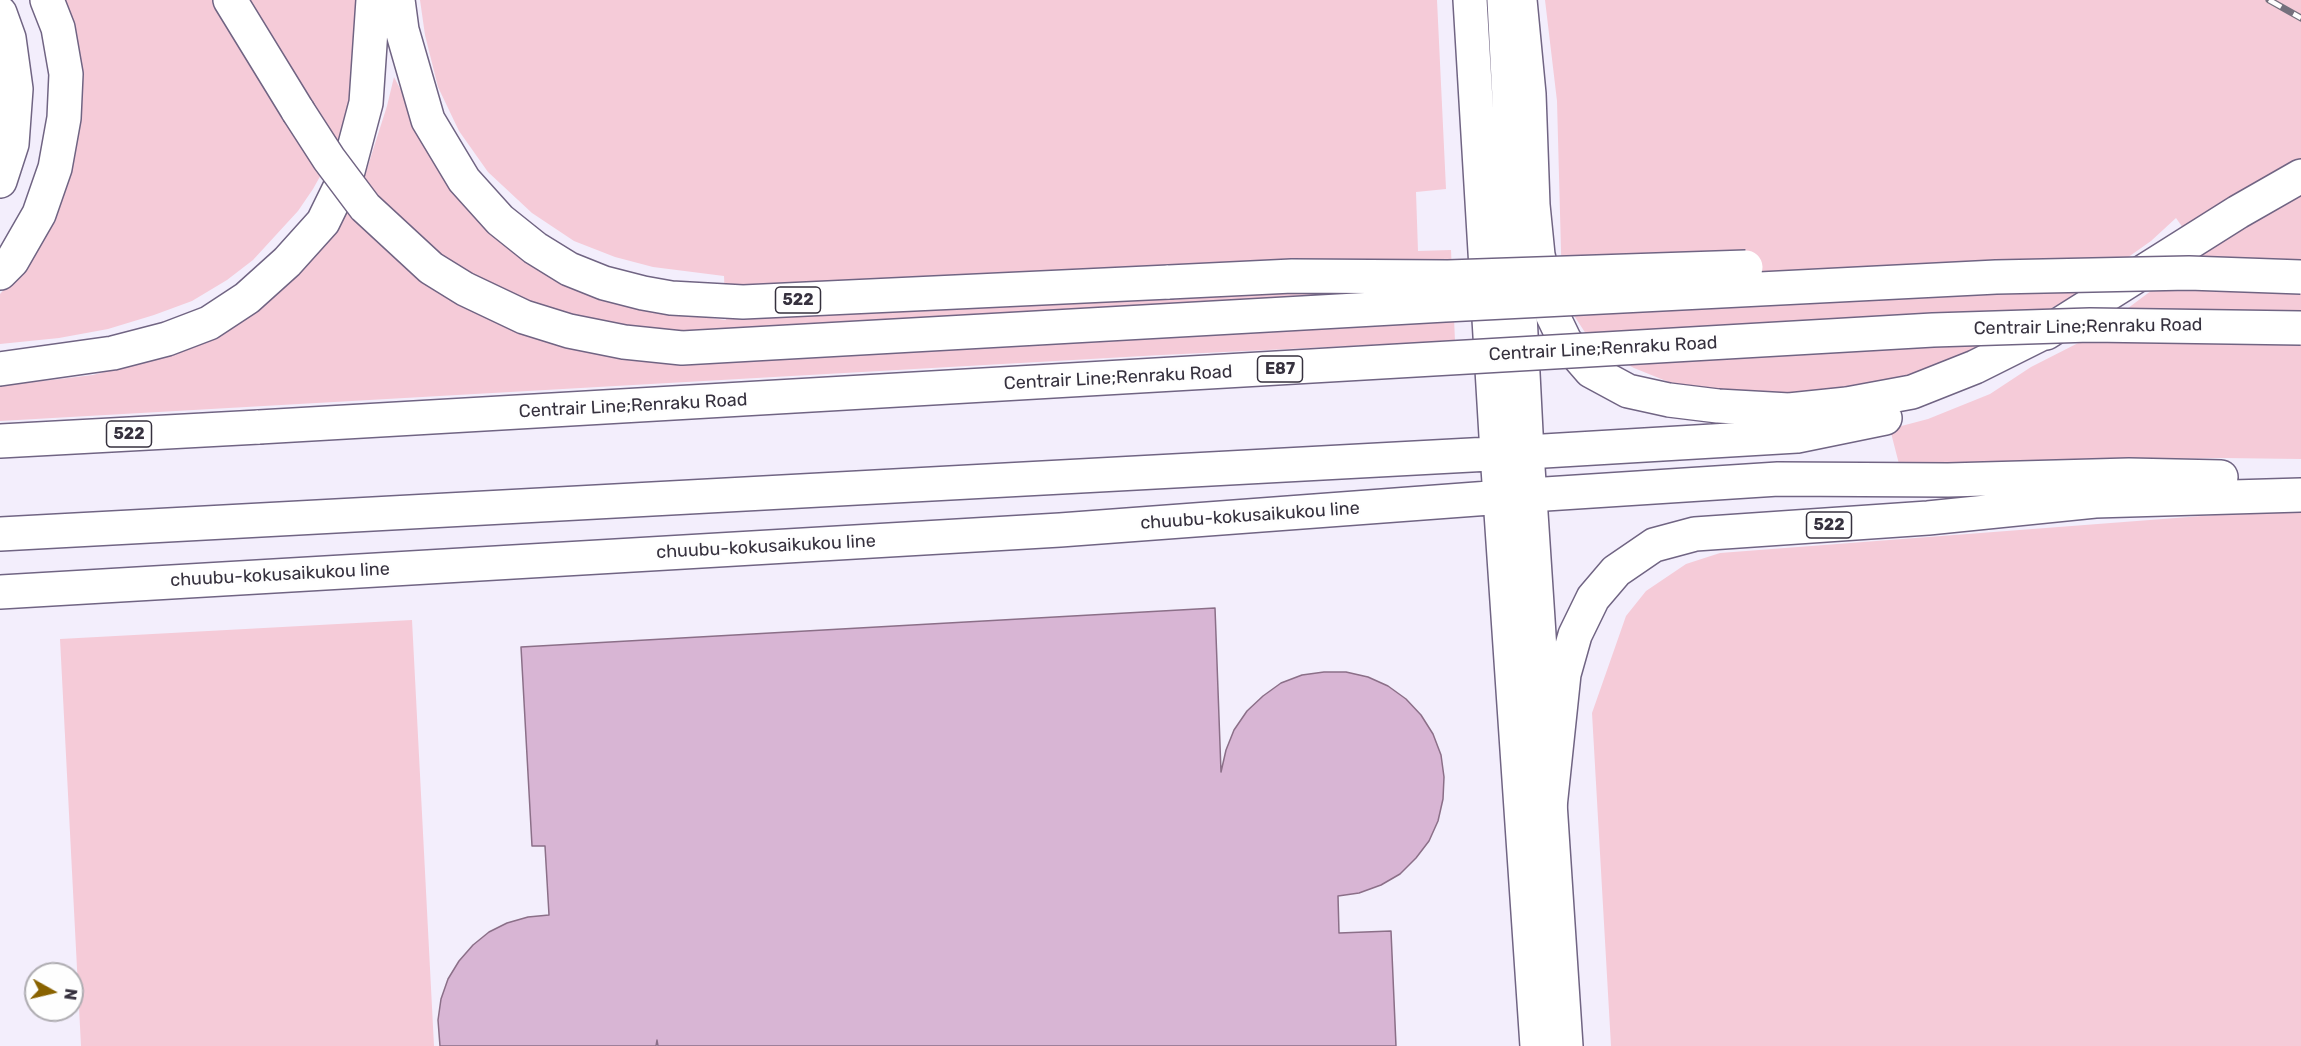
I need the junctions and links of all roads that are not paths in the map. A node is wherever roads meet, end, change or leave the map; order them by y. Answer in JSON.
{"nodes":[{"id":1,"x":47,"y":0,"type":"edge"},
{"id":2,"x":230,"y":0,"type":"edge"},
{"id":3,"x":373,"y":0,"type":"edge"},
{"id":4,"x":398,"y":0,"type":"edge"},
{"id":5,"x":1470,"y":0,"type":"edge"},
{"id":6,"x":1504,"y":0,"type":"edge"},
{"id":7,"x":1520,"y":0,"type":"edge"},
{"id":8,"x":0,"y":14,"type":"edge"},
{"id":9,"x":2301,"y":176,"type":"edge"},
{"id":10,"x":0,"y":181,"type":"edge"},
{"id":11,"x":0,"y":273,"type":"edge"},
{"id":12,"x":1996,"y":277,"type":"junction"},
{"id":13,"x":2301,"y":277,"type":"edge"},
{"id":14,"x":2301,"y":328,"type":"edge"},
{"id":15,"x":2051,"y":329,"type":"junction"},
{"id":16,"x":0,"y":369,"type":"edge"},
{"id":17,"x":259,"y":427,"type":"joint"},
{"id":18,"x":0,"y":441,"type":"edge"},
{"id":19,"x":1512,"y":453,"type":"junction"},
{"id":20,"x":2301,"y":478,"type":"edge"},
{"id":21,"x":2301,"y":495,"type":"edge"},
{"id":22,"x":1515,"y":496,"type":"junction"},
{"id":23,"x":0,"y":534,"type":"edge"},
{"id":24,"x":0,"y":592,"type":"edge"},
{"id":25,"x":1550,"y":807,"type":"junction"},
{"id":26,"x":1537,"y":1046,"type":"edge"},
{"id":27,"x":1566,"y":1046,"type":"edge"}],
"edges":[{"from":1,"to":11,"type":"main road"},
{"from":2,"to":12,"type":"main road","bridge":true},
{"from":3,"to":16,"type":"main road"},
{"from":4,"to":12,"type":"main road","number":"522","bridge":true},
{"from":5,"to":19,"type":"main road"},
{"from":6,"to":19,"type":"main road"},
{"from":7,"to":15,"type":"main road"},
{"from":8,"to":10,"type":"main road"},
{"from":9,"to":15,"type":"main road"},
{"from":12,"to":13,"type":"main road","bridge":true},
{"from":14,"to":17,"type":"main road","name":"Centrair Line;Renraku Road","number":"E87","bridge":true},
{"from":15,"to":19,"type":"main road"},
{"from":17,"to":18,"type":"main road","number":"522"},
{"from":19,"to":22,"type":"main road"},
{"from":19,"to":23,"type":"main road"},
{"from":20,"to":22,"type":"main road","name":"chuubu-kokusaikukou line"},
{"from":21,"to":25,"type":"main road","number":"522"},
{"from":22,"to":24,"type":"main road","name":"chuubu-kokusaikukou line"},
{"from":22,"to":25,"type":"main road"},
{"from":22,"to":26,"type":"main road"},
{"from":25,"to":27,"type":"main road"}]}
